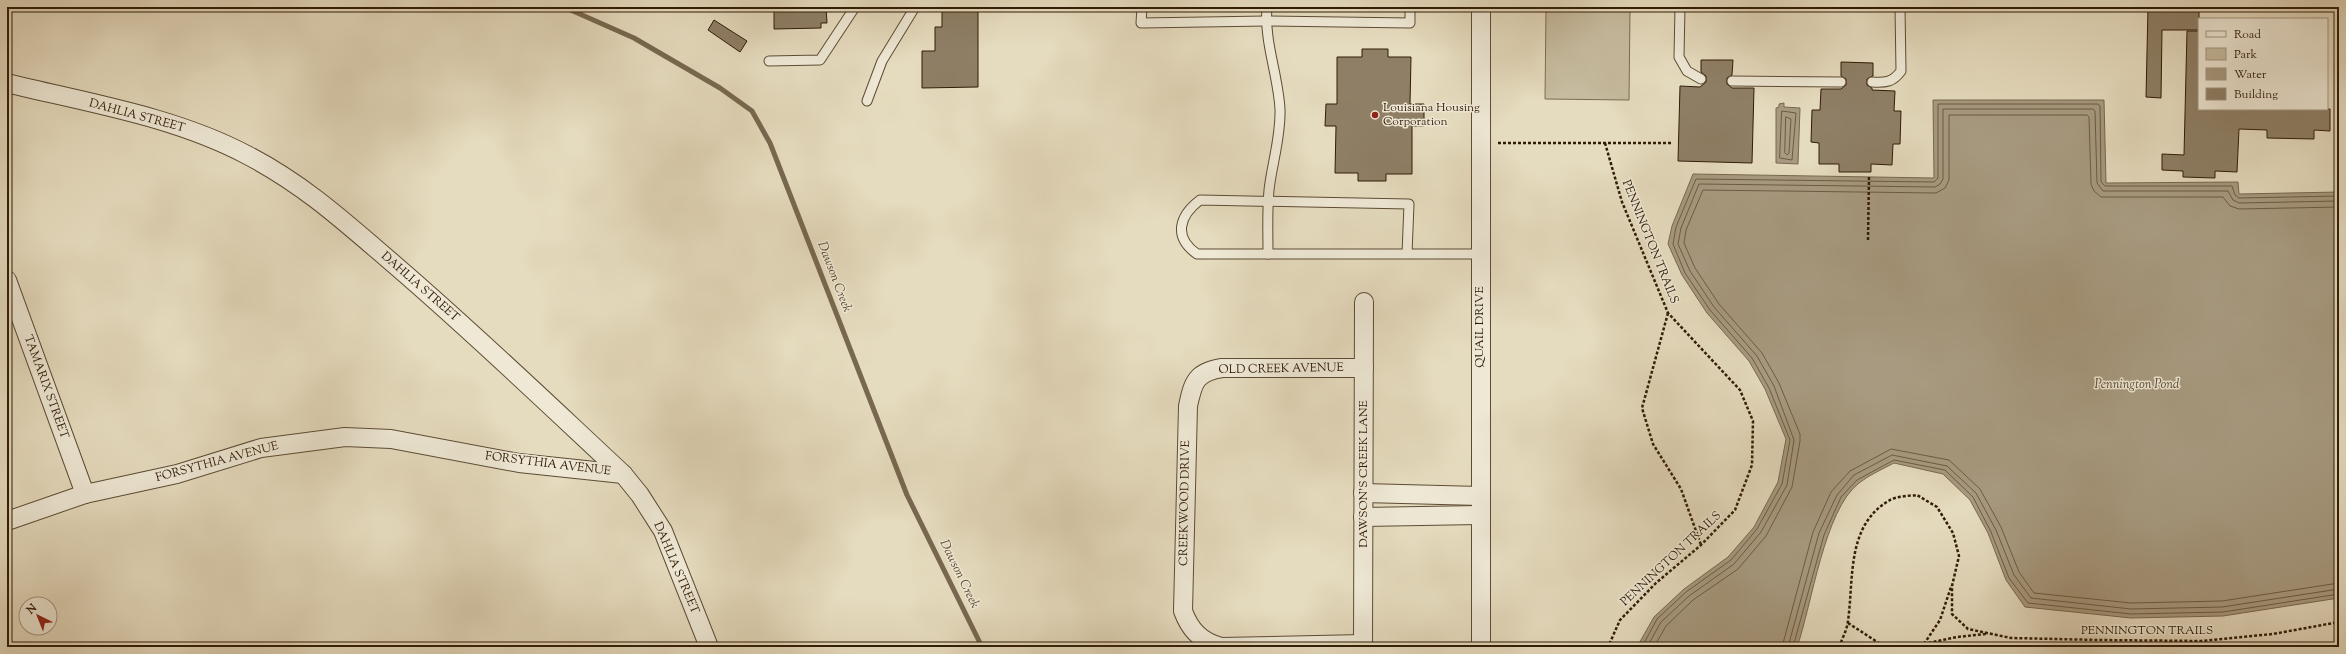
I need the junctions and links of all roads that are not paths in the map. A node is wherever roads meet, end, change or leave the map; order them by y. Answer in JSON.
{"nodes":[{"id":1,"x":855,"y":7,"type":"edge"},
{"id":2,"x":915,"y":7,"type":"edge"},
{"id":3,"x":1142,"y":7,"type":"edge"},
{"id":4,"x":1267,"y":7,"type":"edge"},
{"id":5,"x":1410,"y":7,"type":"edge"},
{"id":6,"x":1481,"y":7,"type":"edge"},
{"id":7,"x":1680,"y":7,"type":"edge"},
{"id":8,"x":1900,"y":7,"type":"edge"},
{"id":9,"x":1266,"y":20,"type":"junction"},
{"id":10,"x":769,"y":61,"type":"dead end"},
{"id":11,"x":1701,"y":79,"type":"dead end"},
{"id":12,"x":1732,"y":81,"type":"dead end"},
{"id":13,"x":1841,"y":82,"type":"dead end"},
{"id":14,"x":1872,"y":82,"type":"dead end"},
{"id":15,"x":7,"y":83,"type":"edge"},
{"id":16,"x":867,"y":101,"type":"dead end"},
{"id":17,"x":1269,"y":202,"type":"junction"},
{"id":18,"x":1268,"y":254,"type":"junction"},
{"id":19,"x":1407,"y":254,"type":"junction"},
{"id":20,"x":1481,"y":254,"type":"junction"},
{"id":21,"x":7,"y":280,"type":"edge"},
{"id":22,"x":1364,"y":302,"type":"dead end"},
{"id":23,"x":1364,"y":368,"type":"junction"},
{"id":24,"x":1200,"y":376,"type":"joint"},
{"id":25,"x":622,"y":474,"type":"junction"},
{"id":26,"x":1363,"y":493,"type":"junction"},
{"id":27,"x":85,"y":494,"type":"junction"},
{"id":28,"x":1480,"y":496,"type":"junction"},
{"id":29,"x":1479,"y":515,"type":"junction"},
{"id":30,"x":1363,"y":517,"type":"junction"},
{"id":31,"x":7,"y":522,"type":"edge"},
{"id":32,"x":1363,"y":645,"type":"edge"},
{"id":33,"x":709,"y":647,"type":"edge"},
{"id":34,"x":1481,"y":647,"type":"edge"}],
"edges":[{"from":1,"to":10,"type":"lane"},
{"from":2,"to":16,"type":"lane"},
{"from":3,"to":9,"type":"lane"},
{"from":4,"to":9,"type":"lane"},
{"from":5,"to":9,"type":"lane"},
{"from":6,"to":20,"type":"street","name":"QUAIL DRIVE"},
{"from":7,"to":11,"type":"lane"},
{"from":8,"to":14,"type":"lane"},
{"from":9,"to":17,"type":"lane"},
{"from":12,"to":13,"type":"lane"},
{"from":15,"to":25,"type":"street","name":"DAHLIA STREET"},
{"from":17,"to":18,"type":"lane"},
{"from":17,"to":18,"type":"lane"},
{"from":17,"to":19,"type":"lane"},
{"from":18,"to":19,"type":"lane"},
{"from":19,"to":20,"type":"lane"},
{"from":20,"to":28,"type":"street","name":"QUAIL DRIVE"},
{"from":21,"to":27,"type":"street","name":"TAMARIX STREET"},
{"from":22,"to":23,"type":"street","name":"DAWSON'S CREEK LANE"},
{"from":23,"to":24,"type":"street","name":"OLD CREEK AVENUE"},
{"from":23,"to":26,"type":"street","name":"DAWSON'S CREEK LANE"},
{"from":24,"to":32,"type":"street","name":"CREEKWOOD DRIVE"},
{"from":25,"to":27,"type":"street","name":"FORSYTHIA AVENUE"},
{"from":25,"to":33,"type":"street","name":"DAHLIA STREET"},
{"from":26,"to":28,"type":"street"},
{"from":26,"to":30,"type":"street","name":"DAWSON'S CREEK LANE"},
{"from":27,"to":31,"type":"street","name":"FORSYTHIA AVENUE"},
{"from":28,"to":29,"type":"street","name":"QUAIL DRIVE"},
{"from":29,"to":30,"type":"street"},
{"from":29,"to":34,"type":"street","name":"QUAIL DRIVE"},
{"from":30,"to":32,"type":"street","name":"DAWSON'S CREEK LANE"}]}
